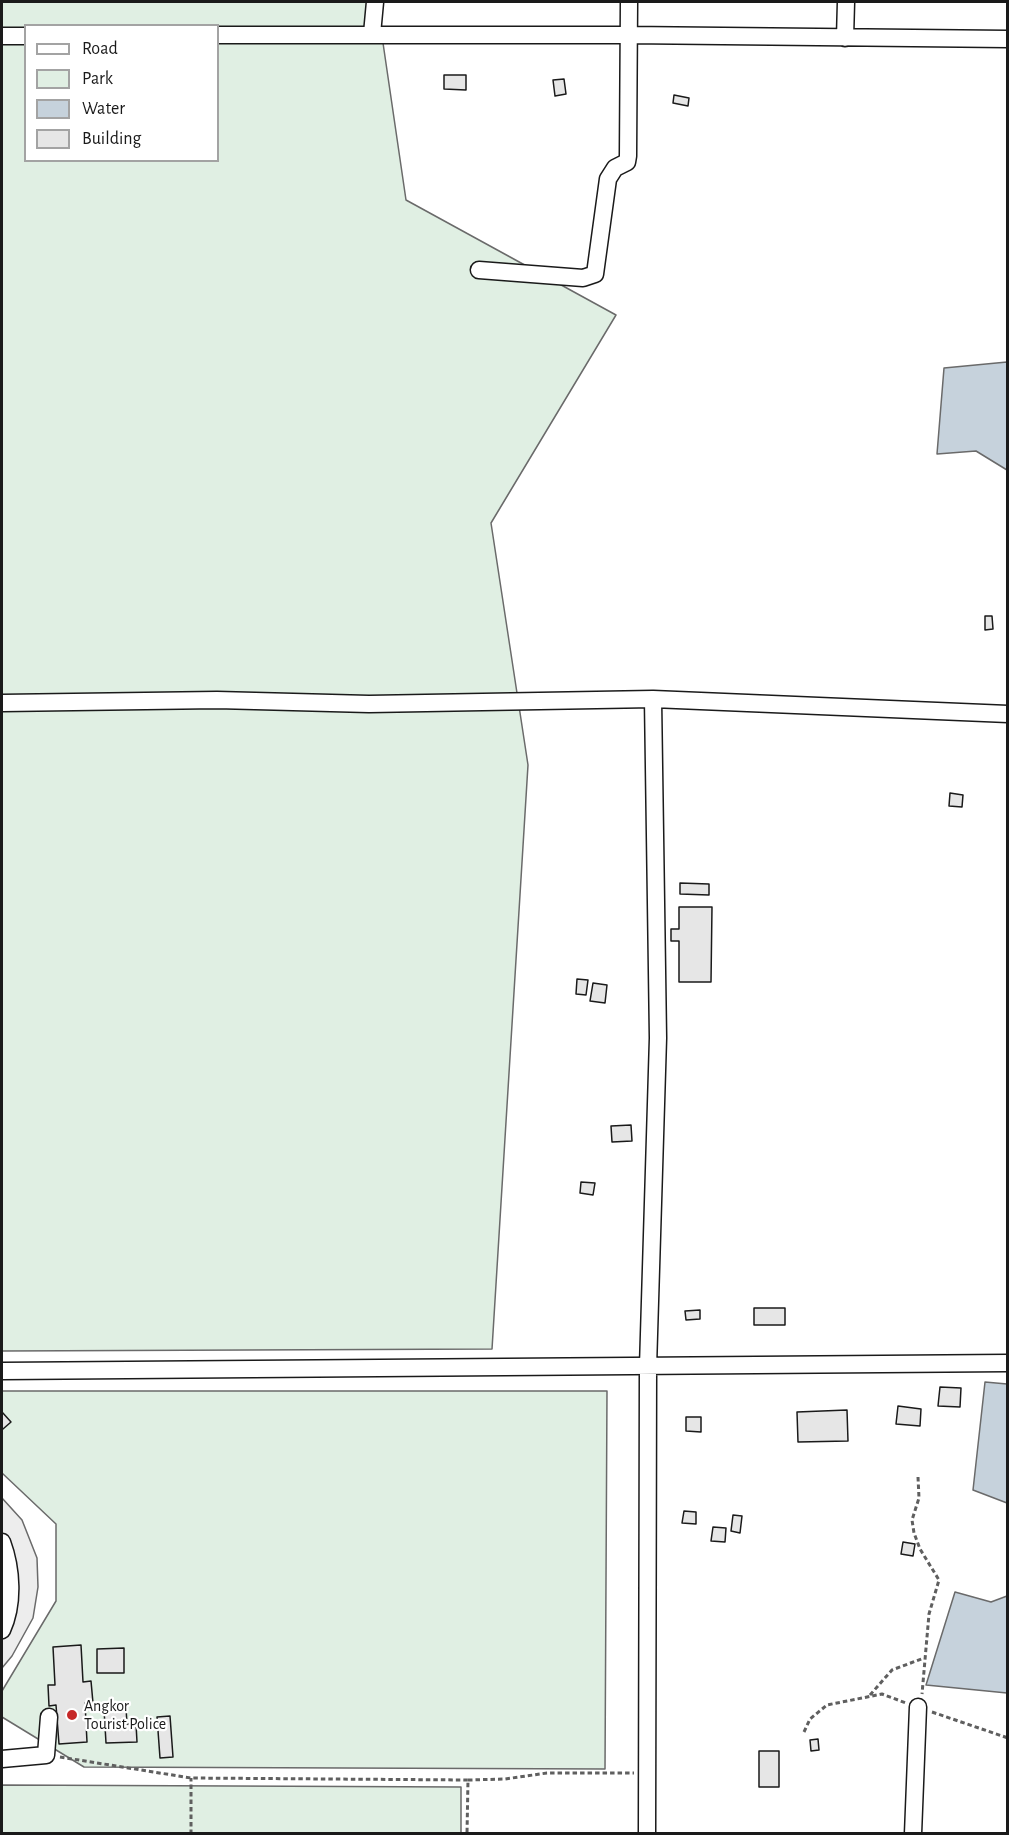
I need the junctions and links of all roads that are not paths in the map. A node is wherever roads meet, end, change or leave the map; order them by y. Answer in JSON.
{"nodes":[{"id":1,"x":375,"y":2,"type":"edge"},
{"id":2,"x":629,"y":2,"type":"edge"},
{"id":3,"x":846,"y":2,"type":"edge"},
{"id":4,"x":372,"y":34,"type":"junction"},
{"id":5,"x":219,"y":35,"type":"edge"},
{"id":6,"x":628,"y":35,"type":"junction"},
{"id":7,"x":2,"y":36,"type":"edge"},
{"id":8,"x":24,"y":36,"type":"edge"},
{"id":9,"x":845,"y":38,"type":"junction"},
{"id":10,"x":1008,"y":39,"type":"edge"},
{"id":11,"x":479,"y":270,"type":"dead end"},
{"id":12,"x":653,"y":699,"type":"junction"},
{"id":13,"x":2,"y":703,"type":"edge"},
{"id":14,"x":1008,"y":714,"type":"edge"},
{"id":15,"x":1008,"y":1362,"type":"edge"},
{"id":16,"x":648,"y":1367,"type":"junction"},
{"id":17,"x":2,"y":1371,"type":"edge"},
{"id":18,"x":2,"y":1542,"type":"edge"},
{"id":19,"x":2,"y":1630,"type":"edge"},
{"id":20,"x":918,"y":1707,"type":"road end"},
{"id":21,"x":49,"y":1717,"type":"dead end"},
{"id":22,"x":2,"y":1759,"type":"edge"},
{"id":23,"x":647,"y":1833,"type":"edge"},
{"id":24,"x":913,"y":1833,"type":"edge"}],
"edges":[{"from":1,"to":4,"type":"street"},
{"from":2,"to":6,"type":"street"},
{"from":3,"to":9,"type":"street"},
{"from":4,"to":5,"type":"street"},
{"from":4,"to":6,"type":"street"},
{"from":6,"to":9,"type":"street"},
{"from":6,"to":11,"type":"street"},
{"from":7,"to":8,"type":"street"},
{"from":9,"to":10,"type":"street"},
{"from":12,"to":13,"type":"street"},
{"from":12,"to":14,"type":"street"},
{"from":12,"to":16,"type":"street"},
{"from":15,"to":16,"type":"street"},
{"from":16,"to":17,"type":"street"},
{"from":16,"to":23,"type":"street"},
{"from":18,"to":19,"type":"street"},
{"from":20,"to":24,"type":"street"},
{"from":21,"to":22,"type":"street"}]}
